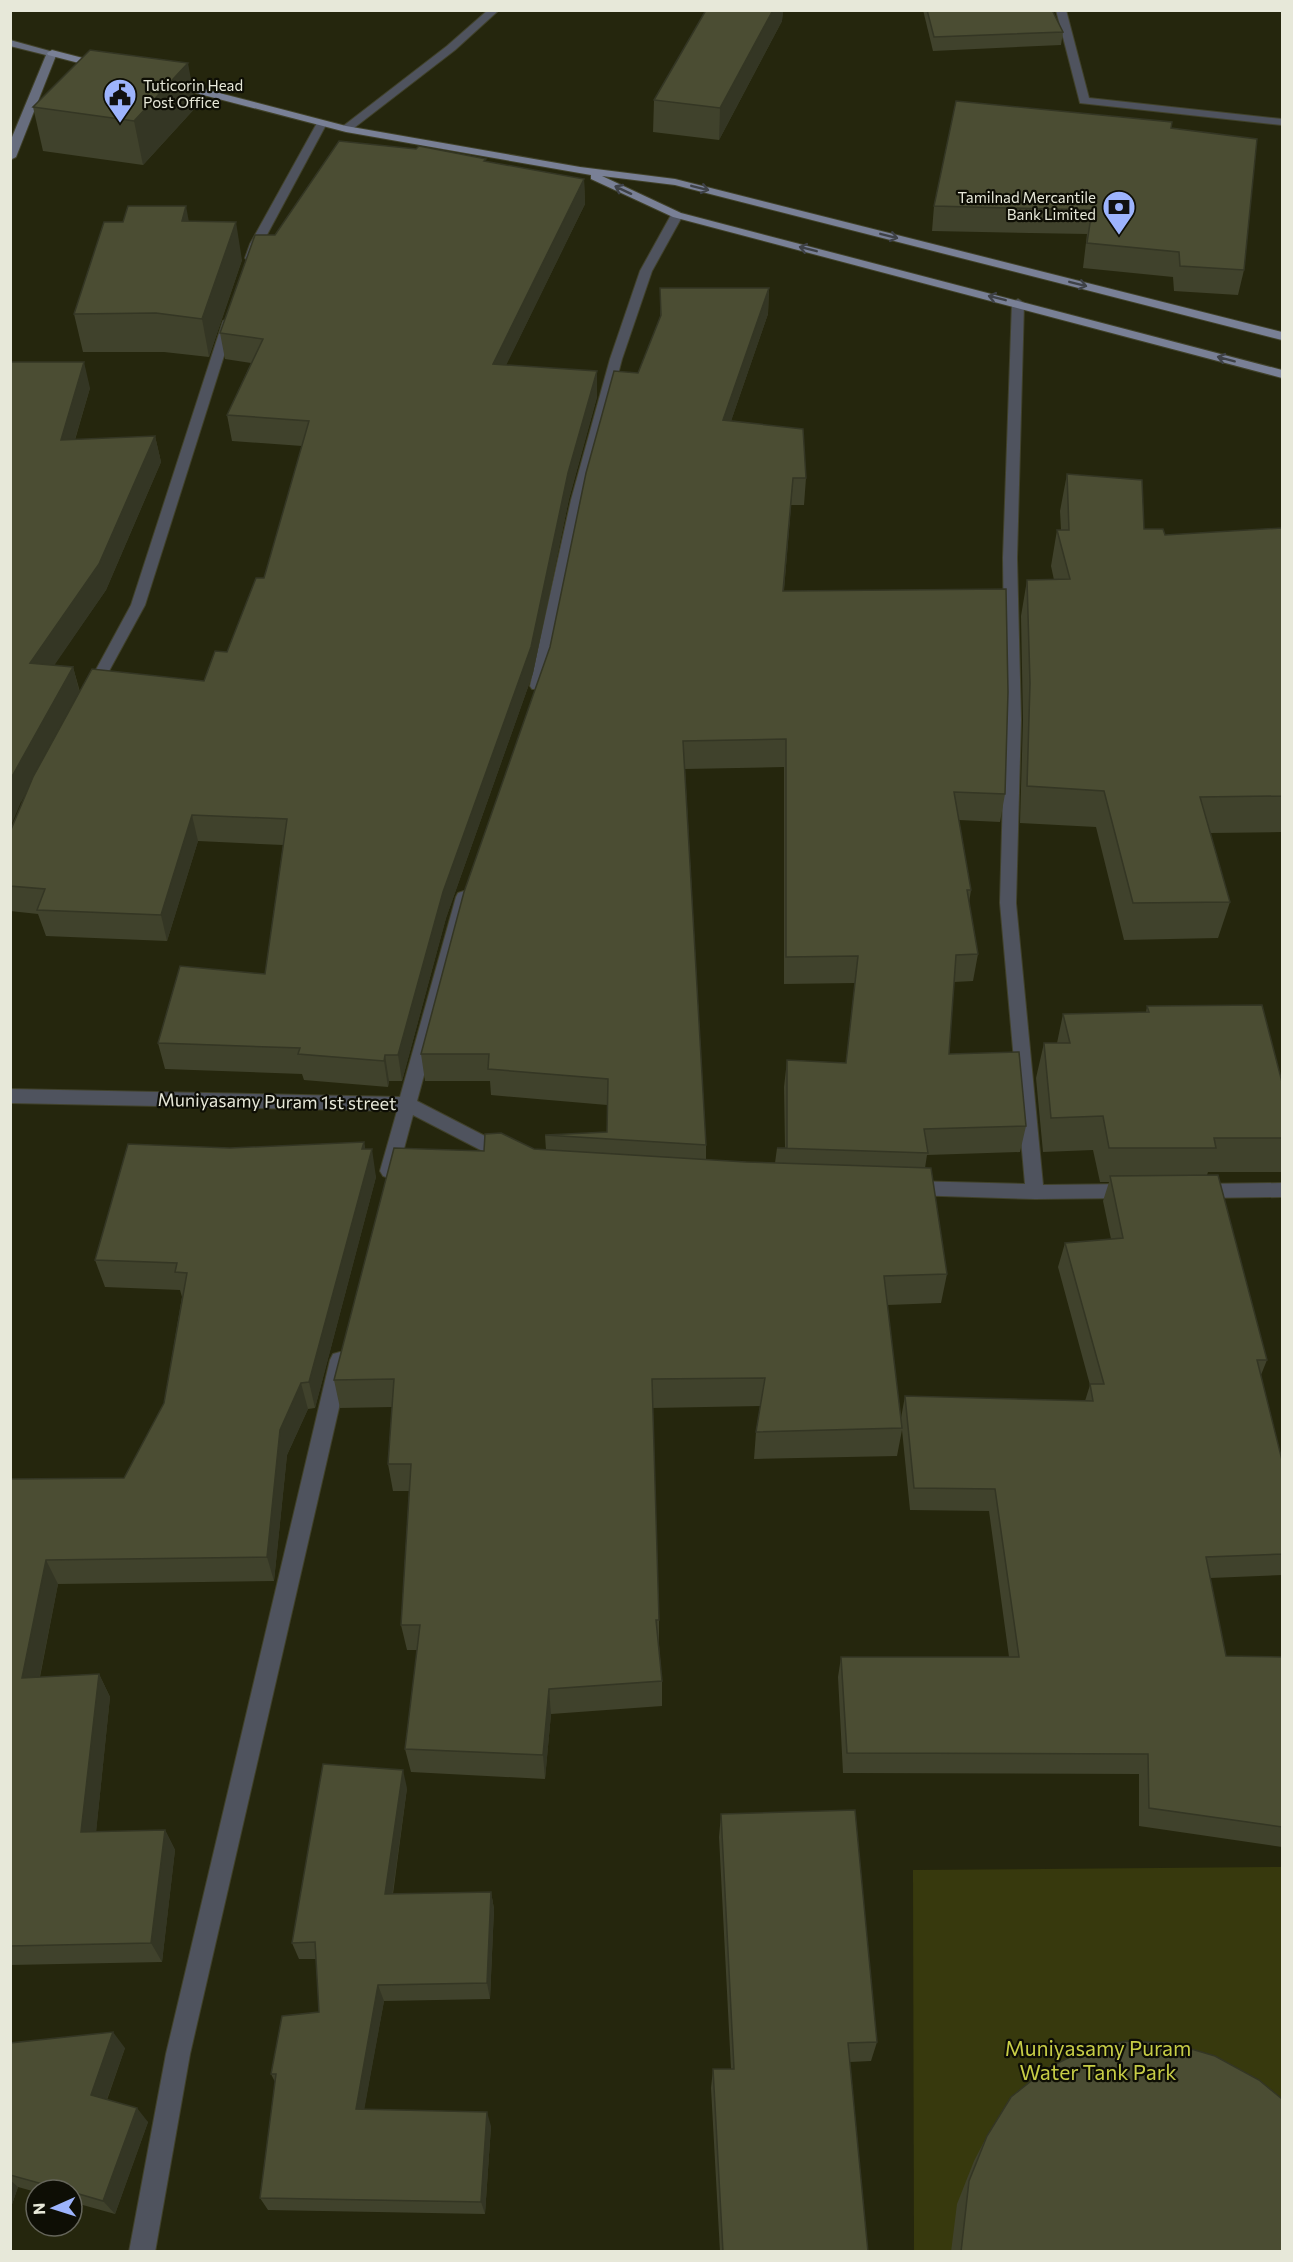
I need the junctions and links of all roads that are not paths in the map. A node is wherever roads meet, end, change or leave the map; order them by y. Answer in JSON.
{"nodes":[{"id":1,"x":494,"y":10,"type":"edge"},
{"id":2,"x":1060,"y":10,"type":"edge"},
{"id":3,"x":10,"y":43,"type":"edge"},
{"id":4,"x":52,"y":52,"type":"junction"},
{"id":5,"x":119,"y":70,"type":"edge"},
{"id":6,"x":153,"y":79,"type":"edge"},
{"id":7,"x":1282,"y":122,"type":"edge"},
{"id":8,"x":322,"y":123,"type":"junction"},
{"id":9,"x":346,"y":129,"type":"junction"},
{"id":10,"x":10,"y":157,"type":"edge"},
{"id":11,"x":580,"y":170,"type":"junction"},
{"id":12,"x":677,"y":215,"type":"junction"},
{"id":13,"x":245,"y":276,"type":"edge"},
{"id":14,"x":1018,"y":303,"type":"junction"},
{"id":15,"x":234,"y":308,"type":"edge"},
{"id":16,"x":1282,"y":336,"type":"edge"},
{"id":17,"x":1282,"y":374,"type":"edge"},
{"id":18,"x":534,"y":697,"type":"edge"},
{"id":19,"x":87,"y":699,"type":"edge"},
{"id":20,"x":468,"y":886,"type":"edge"},
{"id":21,"x":10,"y":1096,"type":"edge"},
{"id":22,"x":406,"y":1104,"type":"junction"},
{"id":23,"x":526,"y":1165,"type":"edge"},
{"id":24,"x":887,"y":1187,"type":"edge"},
{"id":25,"x":1282,"y":1190,"type":"edge"},
{"id":26,"x":1141,"y":1191,"type":"edge"},
{"id":27,"x":1176,"y":1191,"type":"edge"},
{"id":28,"x":1035,"y":1192,"type":"junction"},
{"id":29,"x":383,"y":1195,"type":"edge"},
{"id":30,"x":345,"y":1343,"type":"edge"},
{"id":31,"x":142,"y":2252,"type":"edge"}],
"edges":[{"from":1,"to":9,"type":"street"},
{"from":2,"to":7,"type":"street"},
{"from":3,"to":4,"type":"main road"},
{"from":4,"to":5,"type":"main road"},
{"from":4,"to":10,"type":"main road"},
{"from":6,"to":8,"type":"main road"},
{"from":8,"to":9,"type":"main road"},
{"from":8,"to":13,"type":"street"},
{"from":9,"to":11,"type":"main road"},
{"from":12,"to":11,"type":"main road","one_way":true},
{"from":11,"to":16,"type":"main road","one_way":true},
{"from":14,"to":12,"type":"main road","one_way":true},
{"from":12,"to":18,"type":"street"},
{"from":17,"to":14,"type":"main road","one_way":true},
{"from":14,"to":28,"type":"street"},
{"from":15,"to":19,"type":"street"},
{"from":20,"to":22,"type":"street"},
{"from":21,"to":22,"type":"street","name":"Muniyasamy Puram 1st street"},
{"from":22,"to":23,"type":"street","name":"Muniyasamy Puram 1st street"},
{"from":22,"to":29,"type":"street"},
{"from":24,"to":28,"type":"street"},
{"from":25,"to":27,"type":"street"},
{"from":26,"to":28,"type":"street"},
{"from":30,"to":31,"type":"street"}]}
